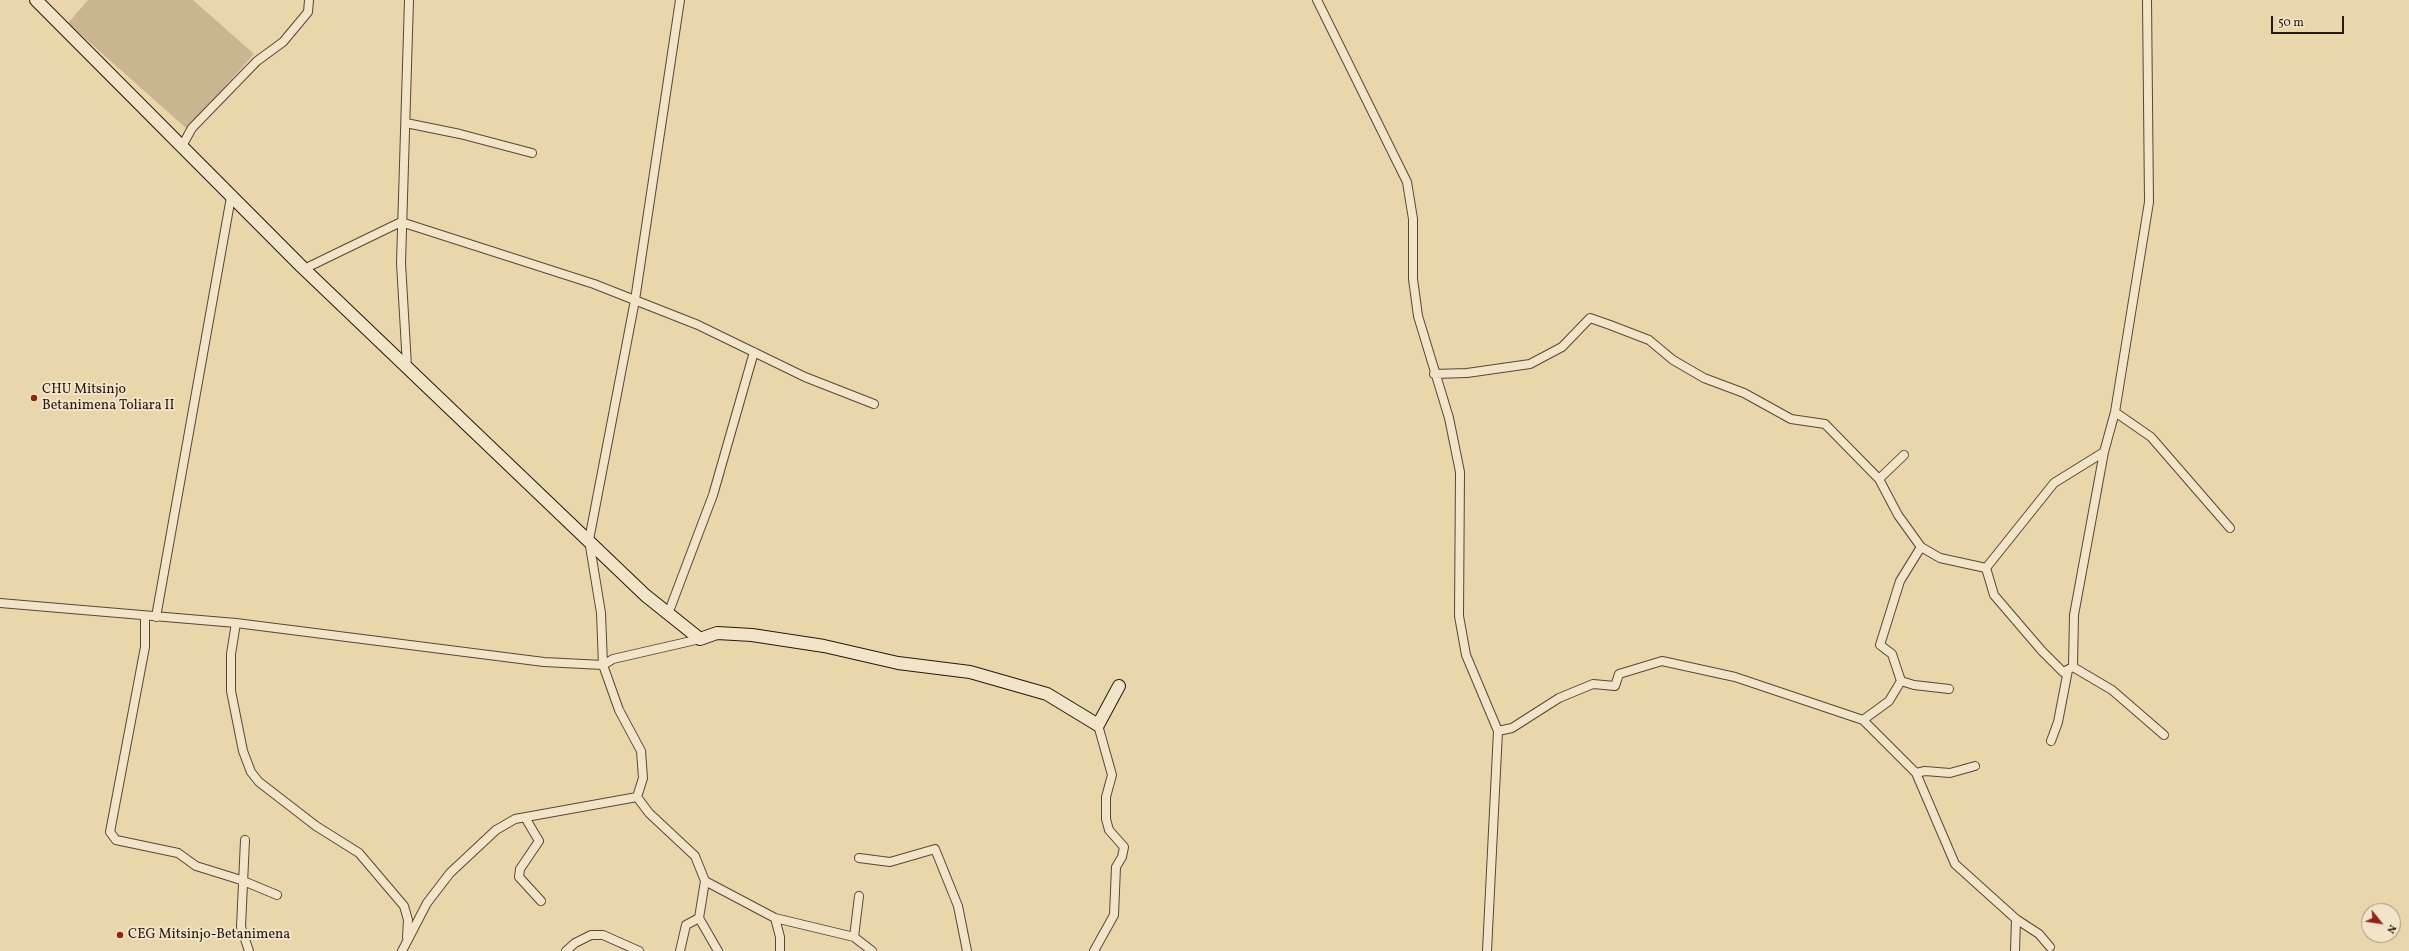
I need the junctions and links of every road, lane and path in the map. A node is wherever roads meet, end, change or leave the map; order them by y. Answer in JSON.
{"nodes":[{"id":1,"x":36,"y":0,"type":"edge"},
{"id":2,"x":309,"y":0,"type":"edge"},
{"id":3,"x":409,"y":0,"type":"edge"},
{"id":4,"x":680,"y":0,"type":"edge"},
{"id":5,"x":1317,"y":0,"type":"edge"},
{"id":6,"x":2147,"y":0,"type":"edge"},
{"id":7,"x":406,"y":123,"type":"junction"},
{"id":8,"x":182,"y":146,"type":"junction"},
{"id":9,"x":532,"y":153,"type":"dead end"},
{"id":10,"x":231,"y":197,"type":"junction"},
{"id":11,"x":401,"y":222,"type":"junction"},
{"id":12,"x":304,"y":269,"type":"junction"},
{"id":13,"x":635,"y":300,"type":"junction"},
{"id":14,"x":754,"y":352,"type":"junction"},
{"id":15,"x":407,"y":366,"type":"junction"},
{"id":16,"x":1434,"y":374,"type":"junction"},
{"id":17,"x":874,"y":404,"type":"dead end"},
{"id":18,"x":2115,"y":412,"type":"junction"},
{"id":19,"x":2104,"y":452,"type":"junction"},
{"id":20,"x":1904,"y":455,"type":"dead end"},
{"id":21,"x":1879,"y":479,"type":"junction"},
{"id":22,"x":2230,"y":528,"type":"dead end"},
{"id":23,"x":589,"y":540,"type":"junction"},
{"id":24,"x":1921,"y":547,"type":"junction"},
{"id":25,"x":1986,"y":568,"type":"junction"},
{"id":26,"x":0,"y":603,"type":"edge"},
{"id":27,"x":668,"y":614,"type":"junction"},
{"id":28,"x":145,"y":616,"type":"junction"},
{"id":29,"x":156,"y":617,"type":"junction"},
{"id":30,"x":236,"y":623,"type":"junction"},
{"id":31,"x":700,"y":639,"type":"junction"},
{"id":32,"x":602,"y":665,"type":"junction"},
{"id":33,"x":2070,"y":669,"type":"junction"},
{"id":34,"x":1900,"y":681,"type":"junction"},
{"id":35,"x":1119,"y":686,"type":"dead end"},
{"id":36,"x":1949,"y":689,"type":"dead end"},
{"id":37,"x":1863,"y":720,"type":"junction"},
{"id":38,"x":1098,"y":725,"type":"junction"},
{"id":39,"x":1498,"y":731,"type":"junction"},
{"id":40,"x":2164,"y":735,"type":"dead end"},
{"id":41,"x":2051,"y":741,"type":"dead end"},
{"id":42,"x":1975,"y":766,"type":"dead end"},
{"id":43,"x":1916,"y":773,"type":"junction"},
{"id":44,"x":637,"y":797,"type":"junction"},
{"id":45,"x":526,"y":818,"type":"junction"},
{"id":46,"x":244,"y":840,"type":"dead end"},
{"id":47,"x":859,"y":858,"type":"dead end"},
{"id":48,"x":241,"y":880,"type":"junction"},
{"id":49,"x":705,"y":881,"type":"junction"},
{"id":50,"x":277,"y":895,"type":"dead end"},
{"id":51,"x":859,"y":896,"type":"dead end"},
{"id":52,"x":541,"y":901,"type":"dead end"},
{"id":53,"x":699,"y":918,"type":"junction"},
{"id":54,"x":775,"y":918,"type":"junction"},
{"id":55,"x":2016,"y":919,"type":"junction"},
{"id":56,"x":408,"y":937,"type":"junction"},
{"id":57,"x":854,"y":937,"type":"junction"},
{"id":58,"x":2050,"y":947,"type":"dead end"},
{"id":59,"x":249,"y":951,"type":"edge"},
{"id":60,"x":402,"y":951,"type":"edge"},
{"id":61,"x":566,"y":951,"type":"edge"},
{"id":62,"x":639,"y":951,"type":"edge"},
{"id":63,"x":680,"y":951,"type":"edge"},
{"id":64,"x":718,"y":951,"type":"edge"},
{"id":65,"x":780,"y":951,"type":"edge"},
{"id":66,"x":872,"y":951,"type":"edge"},
{"id":67,"x":966,"y":951,"type":"edge"},
{"id":68,"x":1094,"y":951,"type":"edge"},
{"id":69,"x":1487,"y":951,"type":"edge"},
{"id":70,"x":2015,"y":951,"type":"edge"}],
"edges":[{"from":1,"to":8,"type":"street"},
{"from":2,"to":8,"type":"street"},
{"from":3,"to":7,"type":"street"},
{"from":4,"to":13,"type":"street"},
{"from":5,"to":16,"type":"street"},
{"from":6,"to":18,"type":"street"},
{"from":7,"to":9,"type":"street"},
{"from":7,"to":11,"type":"street"},
{"from":8,"to":10,"type":"street"},
{"from":10,"to":12,"type":"street"},
{"from":10,"to":29,"type":"street"},
{"from":11,"to":12,"type":"street"},
{"from":11,"to":13,"type":"street"},
{"from":11,"to":15,"type":"street"},
{"from":12,"to":15,"type":"street"},
{"from":13,"to":14,"type":"street"},
{"from":13,"to":23,"type":"street"},
{"from":14,"to":17,"type":"street"},
{"from":14,"to":27,"type":"street"},
{"from":15,"to":23,"type":"street"},
{"from":16,"to":21,"type":"street"},
{"from":16,"to":39,"type":"street"},
{"from":18,"to":19,"type":"street"},
{"from":18,"to":22,"type":"street"},
{"from":19,"to":25,"type":"street"},
{"from":19,"to":33,"type":"street"},
{"from":20,"to":21,"type":"street"},
{"from":21,"to":24,"type":"street"},
{"from":23,"to":27,"type":"street"},
{"from":23,"to":32,"type":"street"},
{"from":24,"to":25,"type":"street"},
{"from":24,"to":34,"type":"street"},
{"from":25,"to":33,"type":"street"},
{"from":26,"to":28,"type":"street"},
{"from":27,"to":31,"type":"street"},
{"from":28,"to":29,"type":"street"},
{"from":28,"to":48,"type":"street"},
{"from":29,"to":30,"type":"street"},
{"from":30,"to":32,"type":"street"},
{"from":30,"to":56,"type":"street"},
{"from":31,"to":32,"type":"street"},
{"from":31,"to":38,"type":"street"},
{"from":32,"to":44,"type":"street"},
{"from":33,"to":40,"type":"street"},
{"from":33,"to":41,"type":"street"},
{"from":34,"to":36,"type":"street"},
{"from":34,"to":37,"type":"street"},
{"from":35,"to":38,"type":"street"},
{"from":37,"to":39,"type":"street"},
{"from":37,"to":43,"type":"street"},
{"from":38,"to":68,"type":"street"},
{"from":39,"to":69,"type":"street"},
{"from":42,"to":43,"type":"street"},
{"from":43,"to":55,"type":"street"},
{"from":44,"to":45,"type":"street"},
{"from":44,"to":49,"type":"street"},
{"from":45,"to":52,"type":"street"},
{"from":45,"to":56,"type":"street"},
{"from":46,"to":48,"type":"street"},
{"from":47,"to":67,"type":"street"},
{"from":48,"to":50,"type":"street"},
{"from":48,"to":59,"type":"street"},
{"from":49,"to":53,"type":"street"},
{"from":49,"to":54,"type":"street"},
{"from":51,"to":57,"type":"street"},
{"from":53,"to":63,"type":"street"},
{"from":53,"to":64,"type":"street"},
{"from":54,"to":57,"type":"street"},
{"from":54,"to":65,"type":"street"},
{"from":55,"to":58,"type":"street"},
{"from":55,"to":70,"type":"street"},
{"from":56,"to":60,"type":"street"},
{"from":57,"to":66,"type":"street"},
{"from":61,"to":62,"type":"street"}]}
